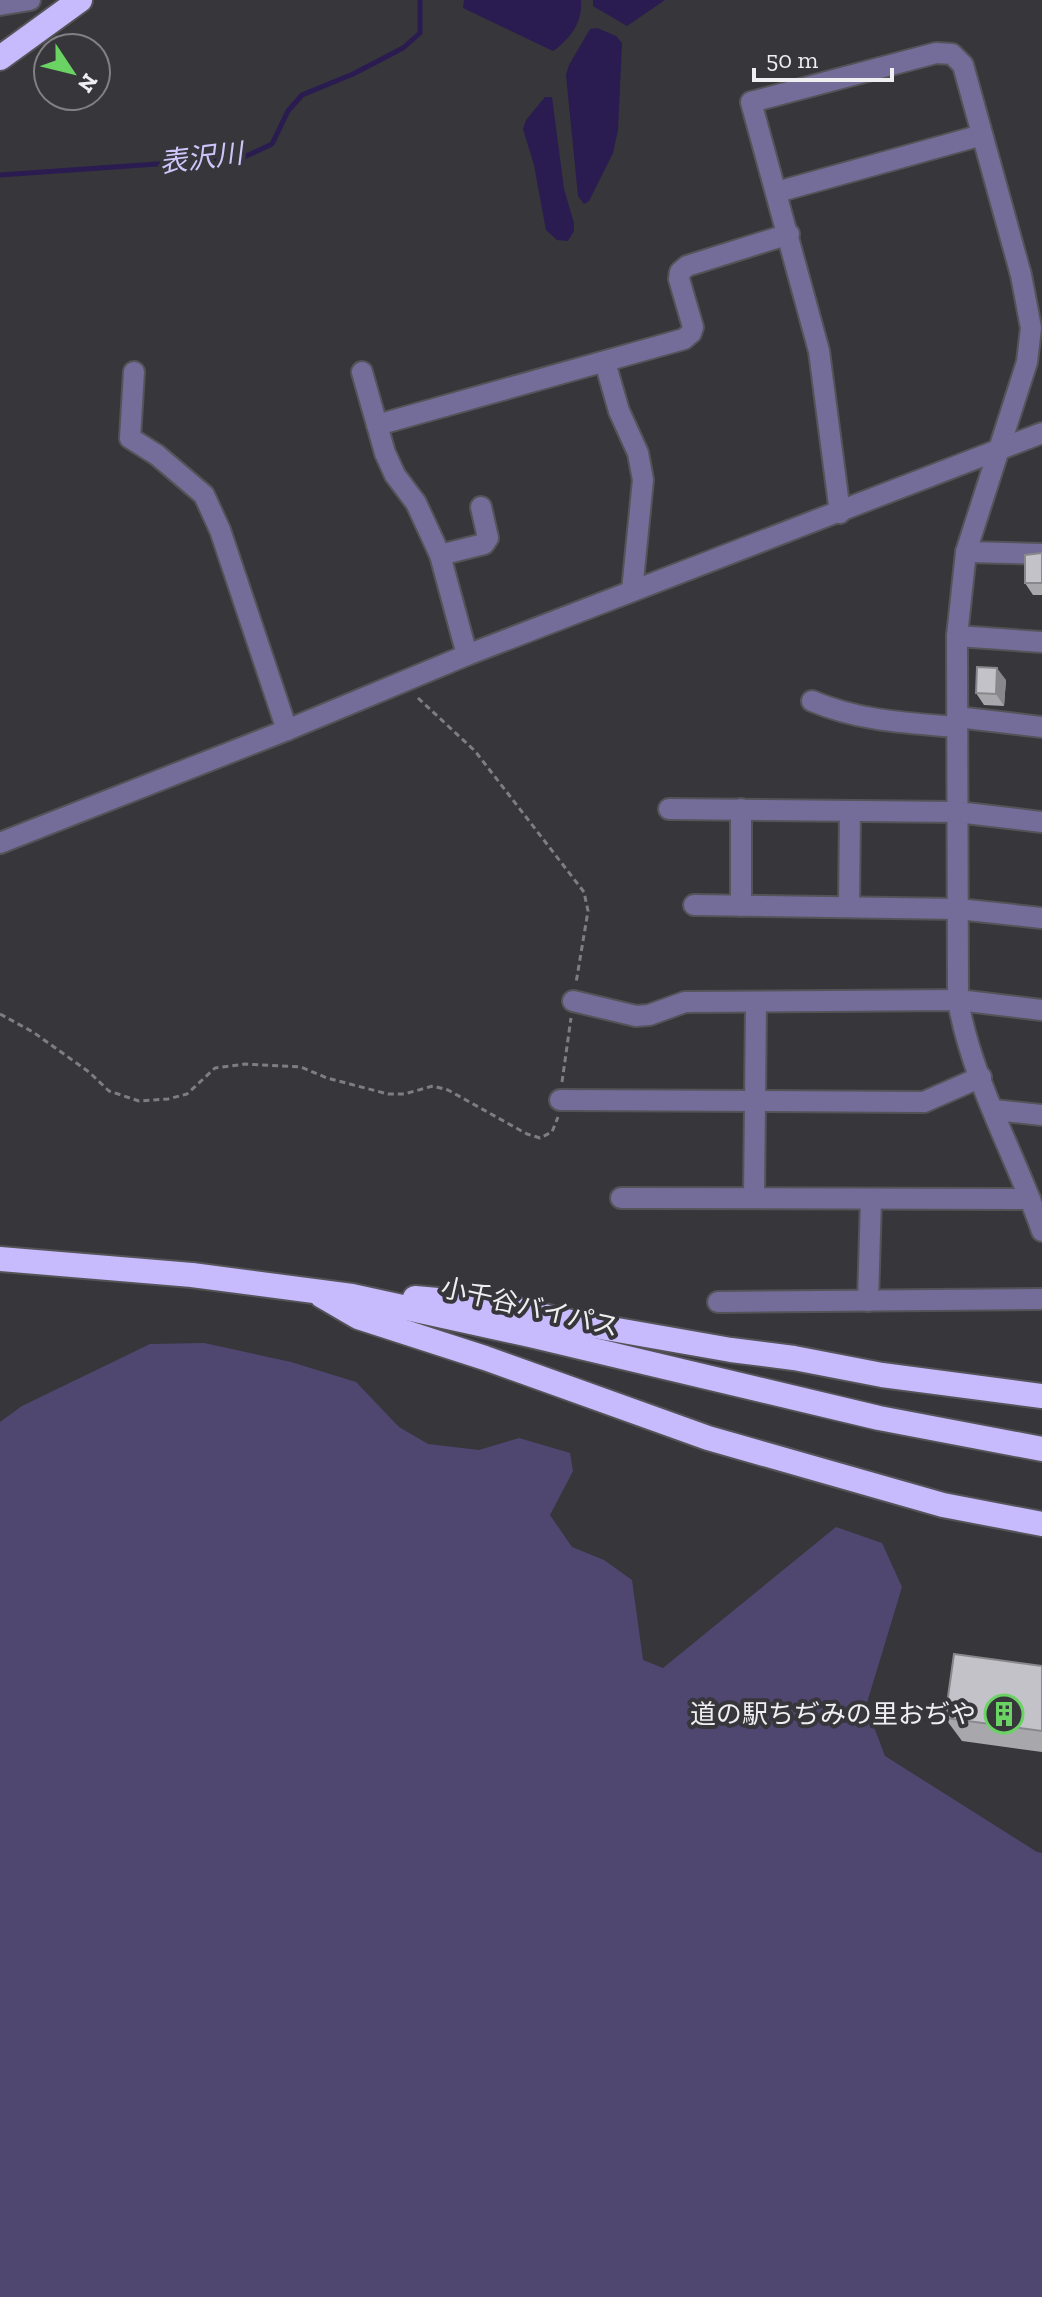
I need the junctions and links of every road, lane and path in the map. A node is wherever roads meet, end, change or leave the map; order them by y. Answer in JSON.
{"nodes":[{"id":1,"x":30,"y":0,"type":"edge"},
{"id":2,"x":38,"y":0,"type":"edge"},
{"id":3,"x":80,"y":0,"type":"edge"},
{"id":4,"x":0,"y":5,"type":"edge"},
{"id":5,"x":57,"y":16,"type":"junction"},
{"id":6,"x":0,"y":58,"type":"edge"},
{"id":7,"x":982,"y":135,"type":"junction"},
{"id":8,"x":777,"y":192,"type":"junction"},
{"id":9,"x":789,"y":234,"type":"junction"},
{"id":10,"x":605,"y":362,"type":"junction"},
{"id":11,"x":134,"y":372,"type":"dead end"},
{"id":12,"x":362,"y":372,"type":"dead end"},
{"id":13,"x":377,"y":425,"type":"junction"},
{"id":14,"x":1042,"y":433,"type":"edge"},
{"id":15,"x":997,"y":451,"type":"junction"},
{"id":16,"x":481,"y":507,"type":"dead end"},
{"id":17,"x":840,"y":513,"type":"junction"},
{"id":18,"x":966,"y":552,"type":"junction"},
{"id":19,"x":1042,"y":554,"type":"edge"},
{"id":20,"x":440,"y":555,"type":"junction"},
{"id":21,"x":632,"y":591,"type":"junction"},
{"id":22,"x":957,"y":636,"type":"junction"},
{"id":23,"x":1042,"y":642,"type":"edge"},
{"id":24,"x":467,"y":655,"type":"junction"},
{"id":25,"x":400,"y":682,"type":"junction"},
{"id":26,"x":812,"y":701,"type":"dead end"},
{"id":27,"x":957,"y":722,"type":"junction"},
{"id":28,"x":1042,"y":727,"type":"edge"},
{"id":29,"x":287,"y":730,"type":"junction"},
{"id":30,"x":669,"y":809,"type":"dead end"},
{"id":31,"x":741,"y":809,"type":"junction"},
{"id":32,"x":850,"y":811,"type":"junction"},
{"id":33,"x":957,"y":812,"type":"junction"},
{"id":34,"x":1042,"y":822,"type":"edge"},
{"id":35,"x":0,"y":843,"type":"edge"},
{"id":36,"x":694,"y":905,"type":"dead end"},
{"id":37,"x":741,"y":906,"type":"junction"},
{"id":38,"x":849,"y":907,"type":"junction"},
{"id":39,"x":958,"y":909,"type":"junction"},
{"id":40,"x":1042,"y":918,"type":"edge"},
{"id":41,"x":958,"y":1000,"type":"junction"},
{"id":42,"x":573,"y":1001,"type":"junction"},
{"id":43,"x":756,"y":1002,"type":"junction"},
{"id":44,"x":1042,"y":1010,"type":"edge"},
{"id":45,"x":0,"y":1014,"type":"edge"},
{"id":46,"x":981,"y":1077,"type":"junction"},
{"id":47,"x":560,"y":1100,"type":"junction"},
{"id":48,"x":755,"y":1101,"type":"junction"},
{"id":49,"x":994,"y":1110,"type":"junction"},
{"id":50,"x":1042,"y":1115,"type":"edge"},
{"id":51,"x":621,"y":1198,"type":"dead end"},
{"id":52,"x":754,"y":1198,"type":"junction"},
{"id":53,"x":871,"y":1199,"type":"junction"},
{"id":54,"x":1030,"y":1199,"type":"junction"},
{"id":55,"x":1041,"y":1223,"type":"edge"},
{"id":56,"x":0,"y":1259,"type":"edge"},
{"id":57,"x":310,"y":1290,"type":"junction"},
{"id":58,"x":352,"y":1296,"type":"junction"},
{"id":59,"x":1042,"y":1299,"type":"edge"},
{"id":60,"x":868,"y":1301,"type":"junction"},
{"id":61,"x":718,"y":1302,"type":"dead end"},
{"id":62,"x":1042,"y":1396,"type":"edge"},
{"id":63,"x":1042,"y":1449,"type":"edge"},
{"id":64,"x":1042,"y":1524,"type":"edge"}],
"edges":[{"from":1,"to":4,"type":"street"},
{"from":2,"to":5,"type":"street"},
{"from":3,"to":5,"type":"highway"},
{"from":5,"to":6,"type":"highway"},
{"from":7,"to":8,"type":"street"},
{"from":7,"to":8,"type":"street"},
{"from":7,"to":15,"type":"street"},
{"from":8,"to":9,"type":"street"},
{"from":9,"to":10,"type":"street"},
{"from":9,"to":17,"type":"street"},
{"from":10,"to":13,"type":"street"},
{"from":10,"to":21,"type":"street"},
{"from":11,"to":29,"type":"street"},
{"from":12,"to":13,"type":"street"},
{"from":13,"to":20,"type":"street"},
{"from":14,"to":15,"type":"street"},
{"from":15,"to":17,"type":"street"},
{"from":15,"to":18,"type":"street"},
{"from":16,"to":20,"type":"street"},
{"from":17,"to":21,"type":"street"},
{"from":18,"to":19,"type":"street"},
{"from":18,"to":22,"type":"street"},
{"from":20,"to":24,"type":"street"},
{"from":21,"to":24,"type":"street"},
{"from":22,"to":23,"type":"street"},
{"from":22,"to":27,"type":"street"},
{"from":24,"to":25,"type":"street"},
{"from":25,"to":29,"type":"street"},
{"from":25,"to":42,"type":"path"},
{"from":26,"to":27,"type":"street"},
{"from":27,"to":28,"type":"street"},
{"from":27,"to":33,"type":"street"},
{"from":29,"to":35,"type":"street"},
{"from":30,"to":31,"type":"street"},
{"from":31,"to":32,"type":"street"},
{"from":31,"to":37,"type":"street"},
{"from":32,"to":33,"type":"street"},
{"from":32,"to":38,"type":"street"},
{"from":33,"to":34,"type":"street"},
{"from":33,"to":39,"type":"street"},
{"from":36,"to":37,"type":"street"},
{"from":37,"to":38,"type":"street"},
{"from":38,"to":39,"type":"street"},
{"from":39,"to":40,"type":"street"},
{"from":39,"to":41,"type":"street"},
{"from":41,"to":43,"type":"street"},
{"from":41,"to":44,"type":"street"},
{"from":41,"to":46,"type":"street"},
{"from":42,"to":43,"type":"street"},
{"from":42,"to":47,"type":"path"},
{"from":43,"to":48,"type":"street"},
{"from":45,"to":47,"type":"path"},
{"from":46,"to":48,"type":"street"},
{"from":46,"to":49,"type":"street"},
{"from":47,"to":48,"type":"street"},
{"from":48,"to":52,"type":"street"},
{"from":49,"to":50,"type":"street"},
{"from":49,"to":54,"type":"street"},
{"from":51,"to":52,"type":"street"},
{"from":52,"to":53,"type":"street"},
{"from":53,"to":54,"type":"street"},
{"from":53,"to":60,"type":"street"},
{"from":54,"to":55,"type":"street"},
{"from":56,"to":57,"type":"highway","name":"小千谷バイパス"},
{"from":57,"to":58,"type":"highway","name":"小千谷バイパス"},
{"from":57,"to":64,"type":"highway"},
{"from":58,"to":62,"type":"highway"},
{"from":58,"to":63,"type":"highway","name":"小千谷バイパス"},
{"from":59,"to":60,"type":"street"},
{"from":60,"to":61,"type":"street"}]}
